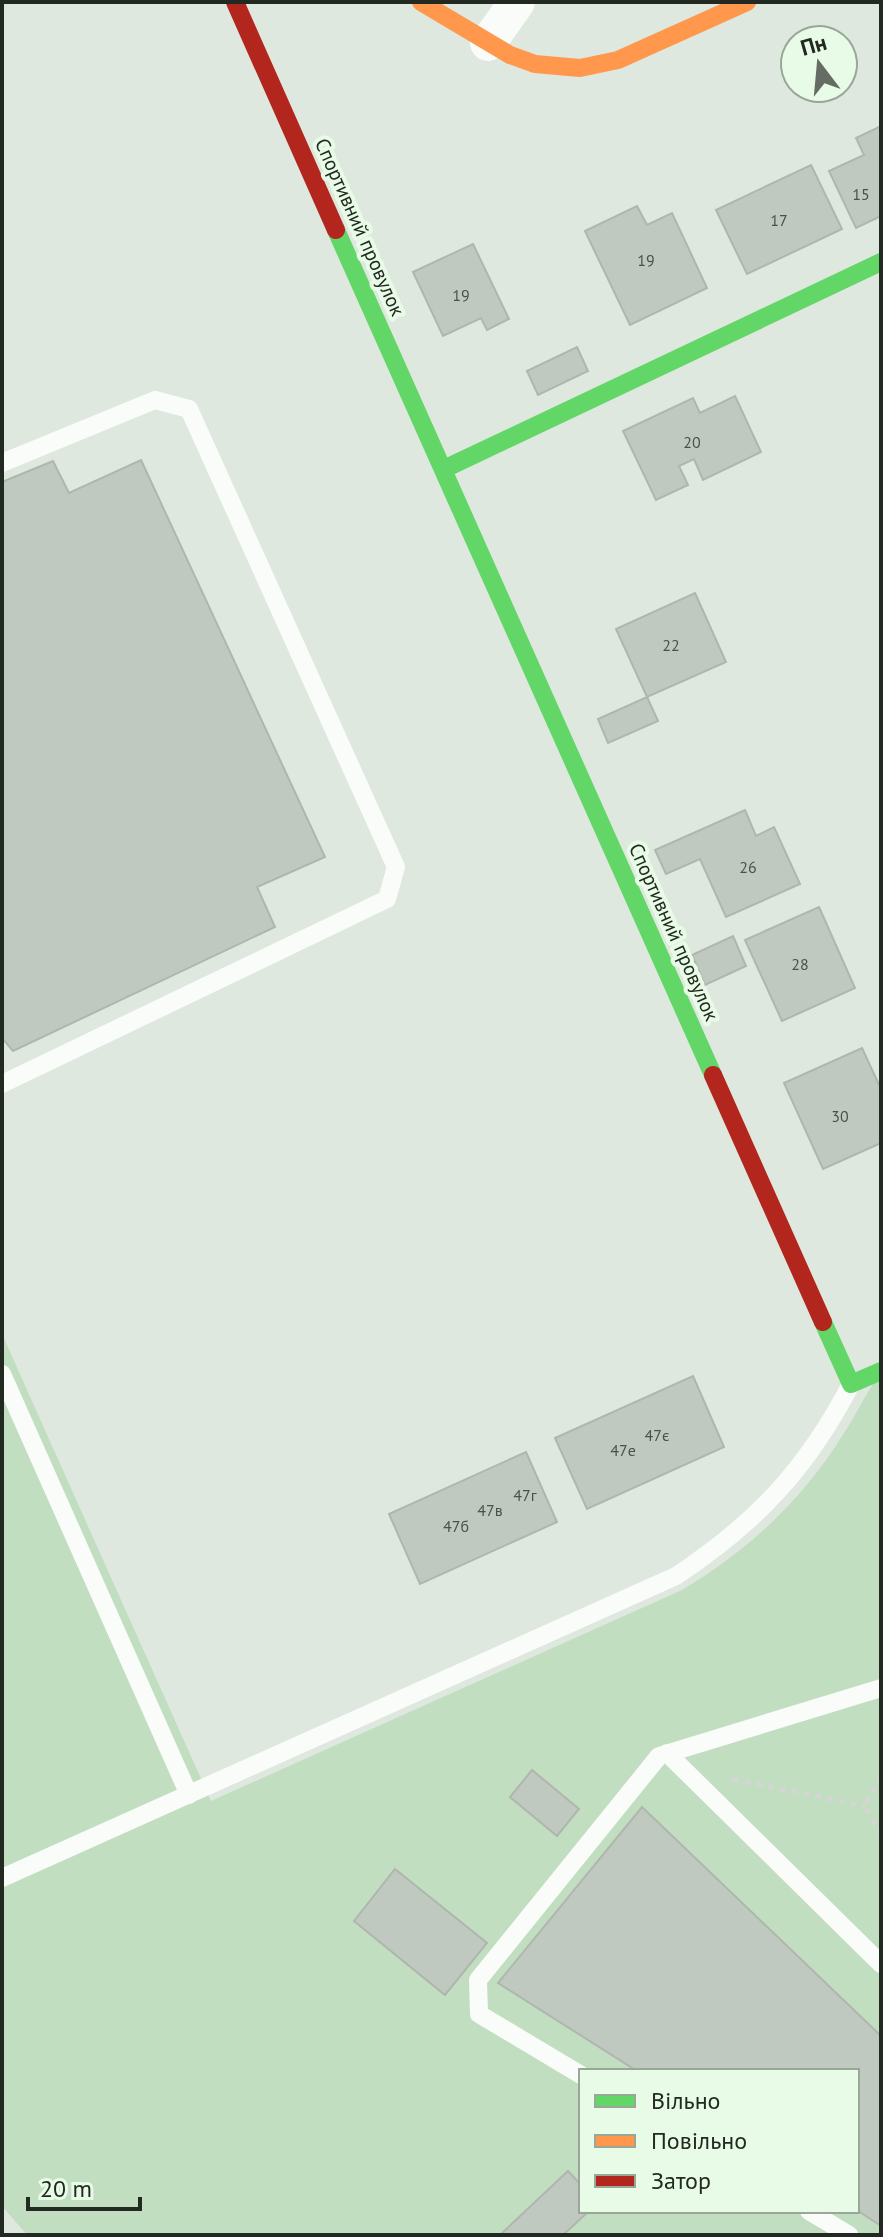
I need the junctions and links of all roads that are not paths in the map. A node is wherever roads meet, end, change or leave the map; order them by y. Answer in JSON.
{"nodes":[{"id":1,"x":235,"y":2,"type":"edge"},
{"id":2,"x":421,"y":2,"type":"edge"},
{"id":3,"x":517,"y":2,"type":"edge"},
{"id":4,"x":747,"y":2,"type":"edge"},
{"id":5,"x":488,"y":43,"type":"junction"},
{"id":6,"x":881,"y":262,"type":"edge"},
{"id":7,"x":2,"y":463,"type":"edge"},
{"id":8,"x":444,"y":469,"type":"junction"},
{"id":9,"x":6,"y":1075,"type":"edge"},
{"id":10,"x":881,"y":1371,"type":"edge"},
{"id":11,"x":2,"y":1374,"type":"edge"},
{"id":12,"x":851,"y":1384,"type":"junction"},
{"id":13,"x":881,"y":1688,"type":"edge"},
{"id":14,"x":667,"y":1753,"type":"junction"},
{"id":15,"x":189,"y":1795,"type":"junction"},
{"id":16,"x":2,"y":1878,"type":"edge"},
{"id":17,"x":881,"y":1964,"type":"edge"},
{"id":18,"x":579,"y":2074,"type":"edge"},
{"id":19,"x":812,"y":2213,"type":"edge"},
{"id":20,"x":849,"y":2235,"type":"edge"}],
"edges":[{"from":1,"to":8,"type":"street","name":"Спортивний провулок"},
{"from":2,"to":5,"type":"street"},
{"from":3,"to":5,"type":"street"},
{"from":4,"to":5,"type":"street"},
{"from":6,"to":8,"type":"street"},
{"from":7,"to":9,"type":"lane"},
{"from":8,"to":12,"type":"street","name":"Спортивний провулок"},
{"from":10,"to":12,"type":"street"},
{"from":11,"to":15,"type":"lane"},
{"from":12,"to":15,"type":"lane"},
{"from":13,"to":14,"type":"lane"},
{"from":14,"to":17,"type":"lane"},
{"from":14,"to":18,"type":"lane"},
{"from":15,"to":16,"type":"lane"},
{"from":19,"to":20,"type":"lane"}]}
